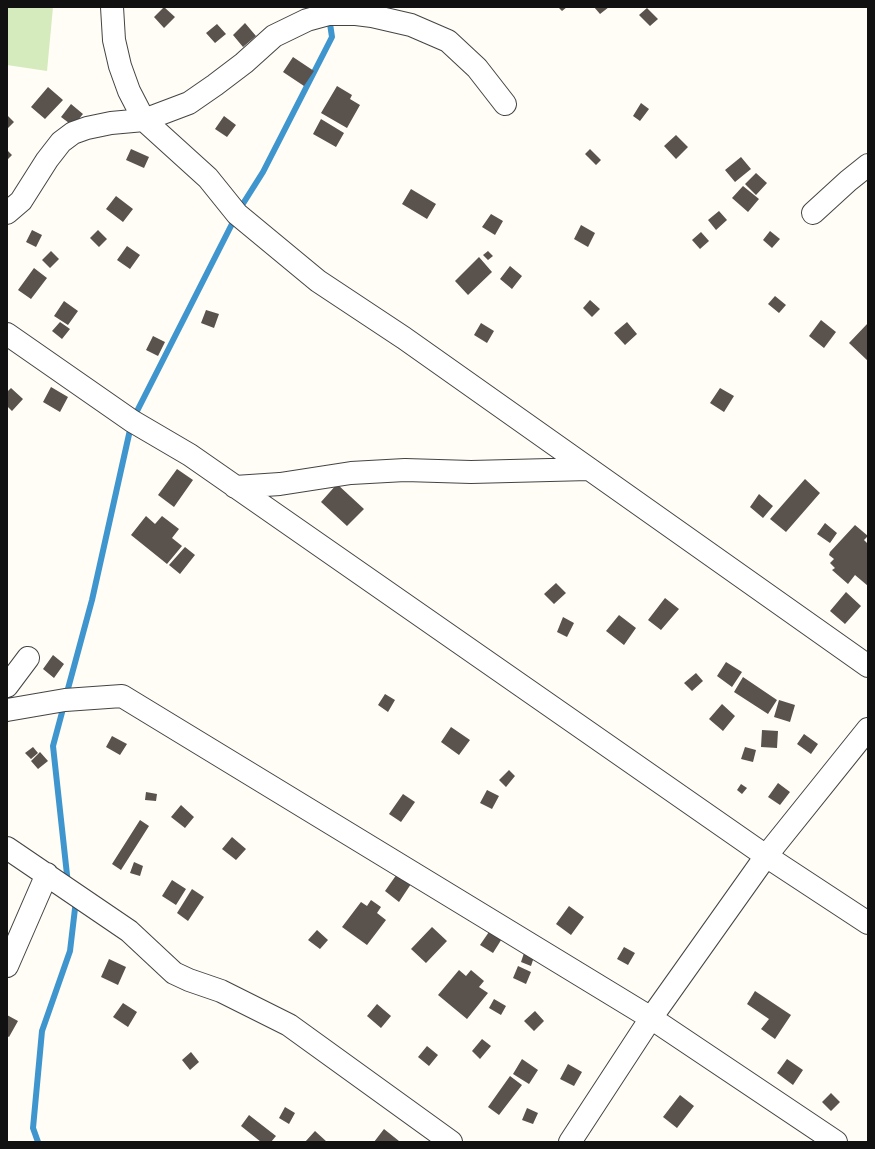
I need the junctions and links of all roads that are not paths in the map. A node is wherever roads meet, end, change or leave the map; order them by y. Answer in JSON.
{"nodes":[{"id":1,"x":112,"y":7,"type":"edge"},
{"id":2,"x":504,"y":104,"type":"dead end"},
{"id":3,"x":144,"y":120,"type":"junction"},
{"id":4,"x":868,"y":165,"type":"edge"},
{"id":5,"x":7,"y":213,"type":"edge"},
{"id":6,"x":813,"y":213,"type":"dead end"},
{"id":7,"x":7,"y":334,"type":"edge"},
{"id":8,"x":589,"y":469,"type":"junction"},
{"id":9,"x":235,"y":487,"type":"junction"},
{"id":10,"x":28,"y":658,"type":"dead end"},
{"id":11,"x":868,"y":666,"type":"edge"},
{"id":12,"x":7,"y":686,"type":"edge"},
{"id":13,"x":7,"y":710,"type":"edge"},
{"id":14,"x":868,"y":729,"type":"edge"},
{"id":15,"x":7,"y":848,"type":"edge"},
{"id":16,"x":766,"y":856,"type":"junction"},
{"id":17,"x":47,"y":874,"type":"junction"},
{"id":18,"x":868,"y":923,"type":"edge"},
{"id":19,"x":7,"y":966,"type":"edge"},
{"id":20,"x":651,"y":1018,"type":"junction"},
{"id":21,"x":451,"y":1142,"type":"edge"},
{"id":22,"x":570,"y":1142,"type":"edge"},
{"id":23,"x":836,"y":1142,"type":"edge"}],
"edges":[{"from":1,"to":3,"type":"street"},
{"from":2,"to":3,"type":"street"},
{"from":3,"to":5,"type":"street"},
{"from":3,"to":8,"type":"street"},
{"from":4,"to":6,"type":"street"},
{"from":7,"to":9,"type":"street"},
{"from":8,"to":9,"type":"street"},
{"from":8,"to":11,"type":"street"},
{"from":9,"to":16,"type":"street"},
{"from":10,"to":12,"type":"street"},
{"from":13,"to":20,"type":"street"},
{"from":14,"to":16,"type":"street"},
{"from":15,"to":17,"type":"street"},
{"from":16,"to":18,"type":"street"},
{"from":16,"to":20,"type":"street"},
{"from":17,"to":19,"type":"street"},
{"from":17,"to":21,"type":"street"},
{"from":20,"to":22,"type":"street"},
{"from":20,"to":23,"type":"street"}]}
